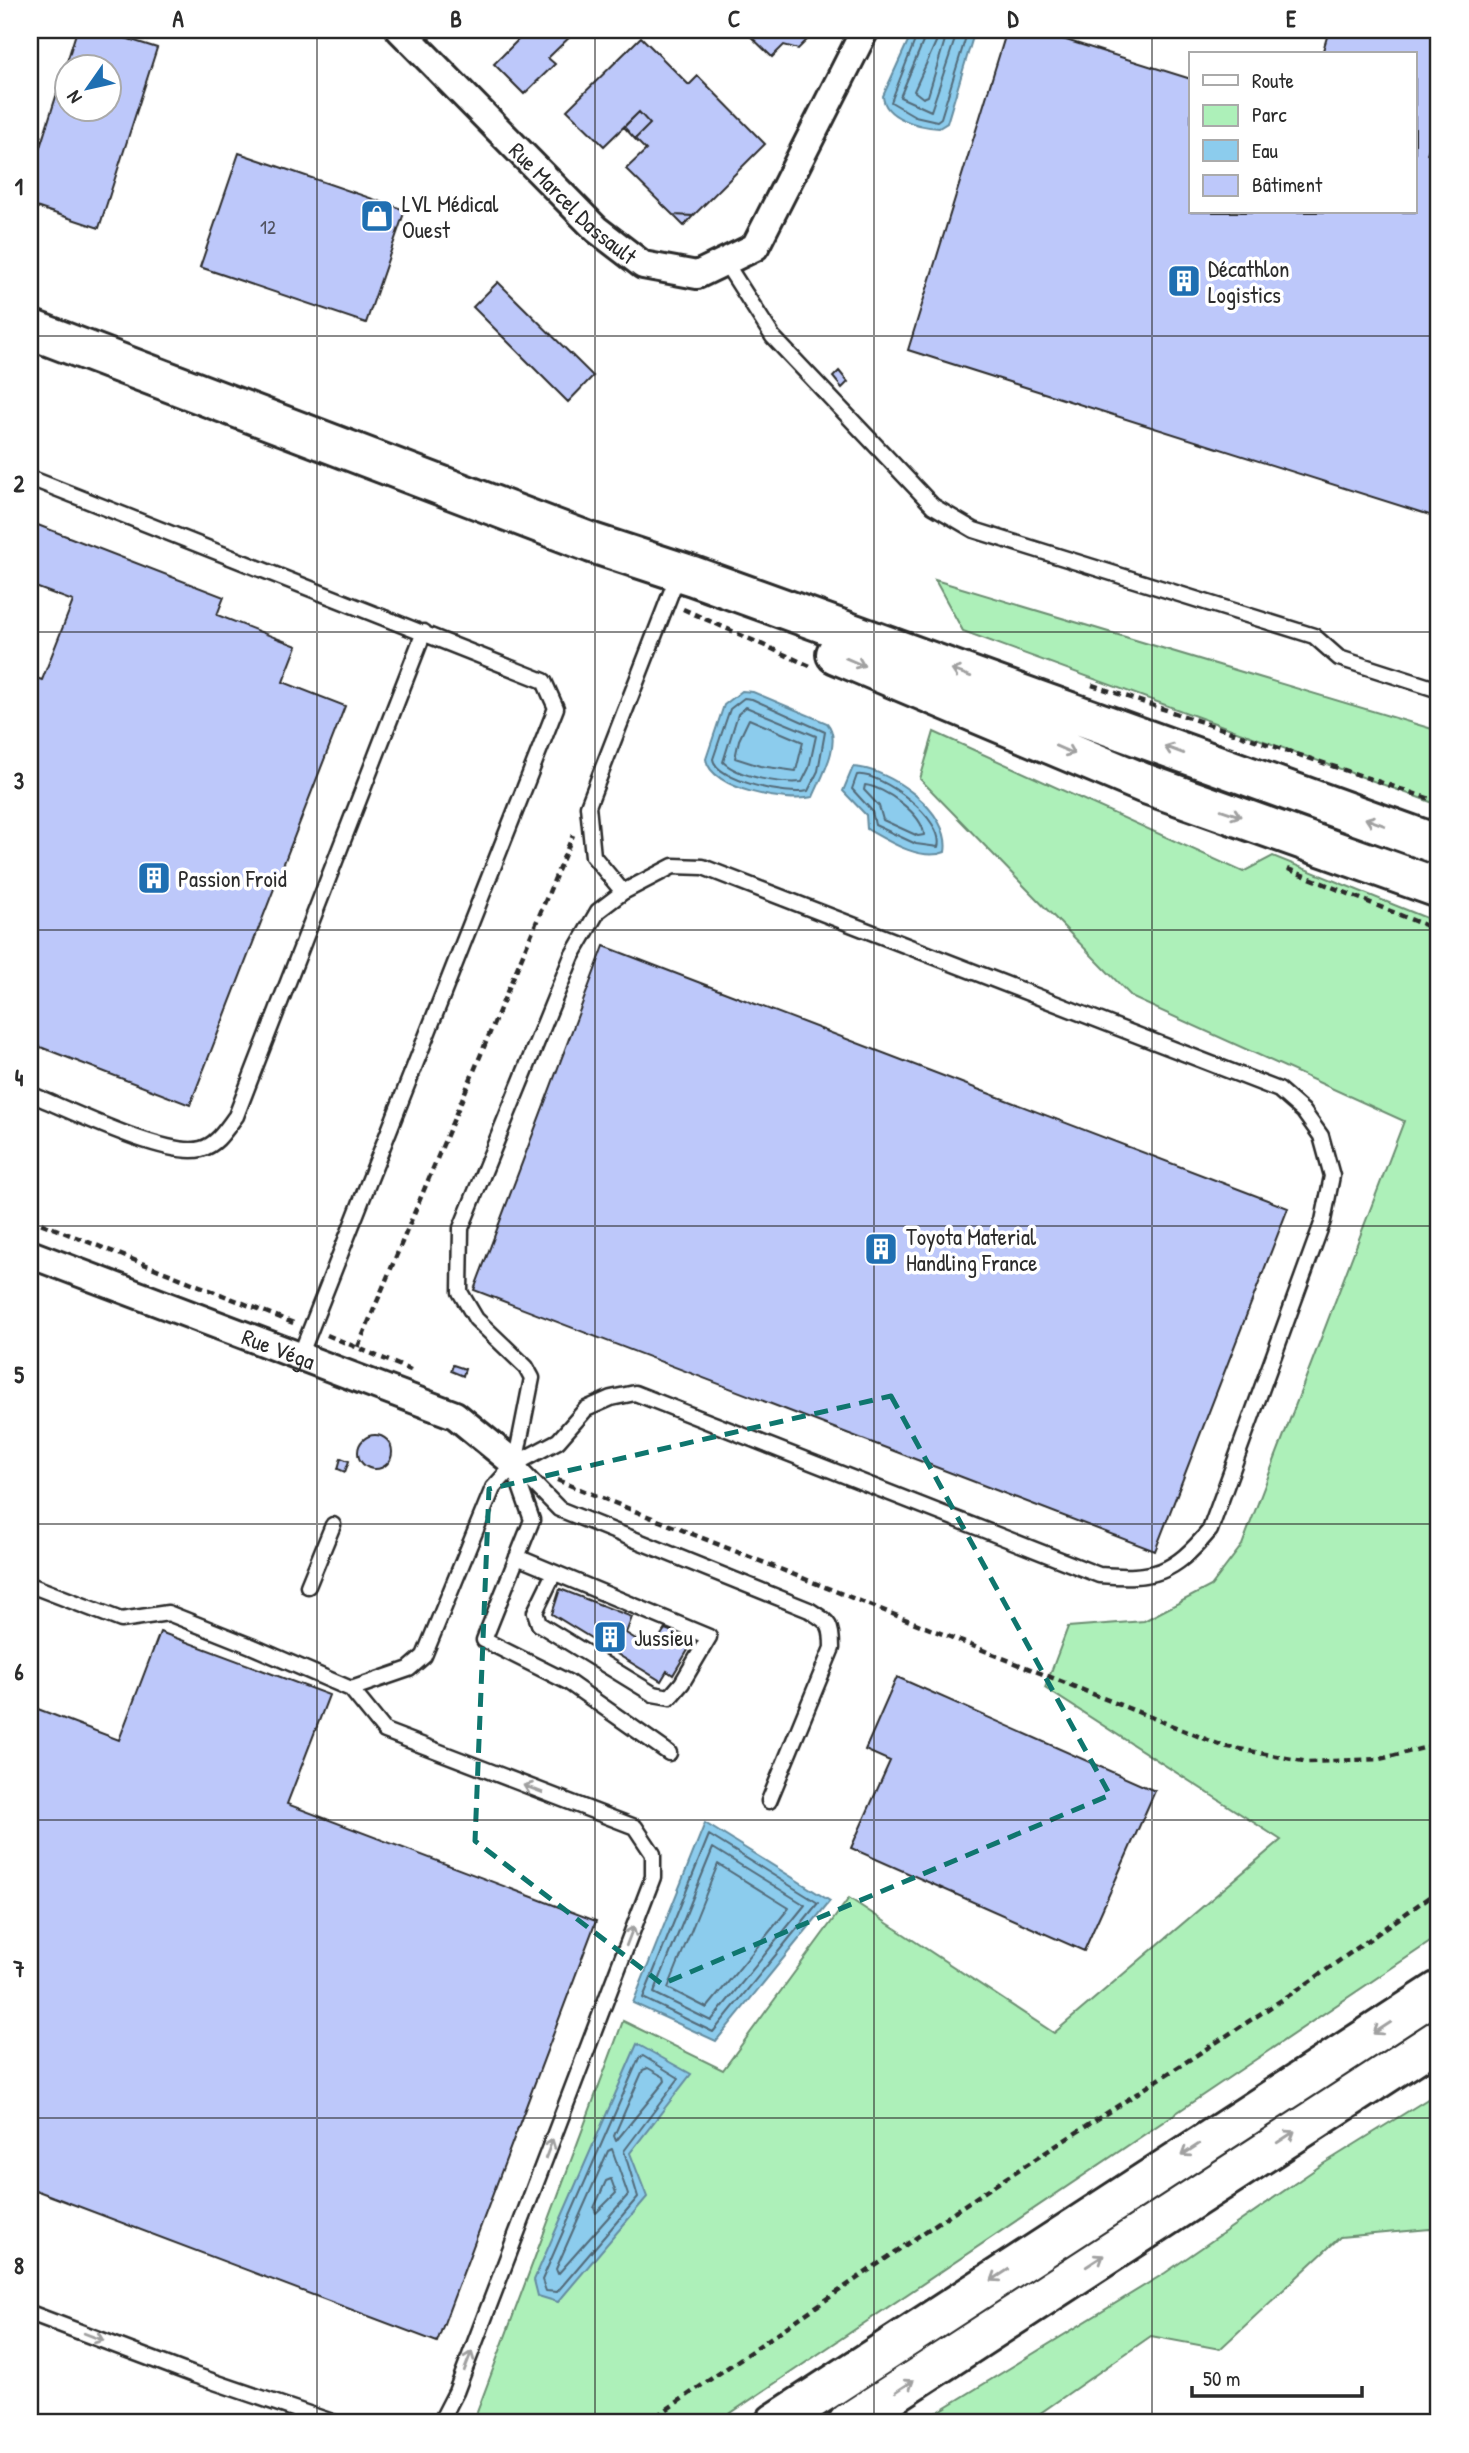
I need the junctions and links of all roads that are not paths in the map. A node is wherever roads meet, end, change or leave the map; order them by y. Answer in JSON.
{"nodes":[{"id":1,"x":400,"y":30,"type":"edge"},
{"id":2,"x":865,"y":30,"type":"edge"},
{"id":3,"x":725,"y":262,"type":"junction"},
{"id":4,"x":30,"y":329,"type":"edge"},
{"id":5,"x":30,"y":478,"type":"edge"},
{"id":6,"x":592,"y":543,"type":"junction"},
{"id":7,"x":674,"y":585,"type":"junction"},
{"id":8,"x":424,"y":632,"type":"junction"},
{"id":9,"x":1439,"y":690,"type":"edge"},
{"id":10,"x":1439,"y":845,"type":"edge"},
{"id":11,"x":1439,"y":888,"type":"edge"},
{"id":12,"x":623,"y":892,"type":"junction"},
{"id":13,"x":30,"y":1094,"type":"edge"},
{"id":14,"x":30,"y":1254,"type":"edge"},
{"id":15,"x":300,"y":1356,"type":"junction"},
{"id":16,"x":514,"y":1465,"type":"junction"},
{"id":17,"x":332,"y":1525,"type":"dead end"},
{"id":18,"x":517,"y":1558,"type":"junction"},
{"id":19,"x":554,"y":1573,"type":"junction"},
{"id":20,"x":30,"y":1585,"type":"edge"},
{"id":21,"x":308,"y":1586,"type":"dead end"},
{"id":22,"x":351,"y":1689,"type":"junction"},
{"id":23,"x":669,"y":1753,"type":"dead end"},
{"id":24,"x":769,"y":1801,"type":"dead end"},
{"id":25,"x":1439,"y":1991,"type":"edge"},
{"id":26,"x":1439,"y":2039,"type":"edge"},
{"id":27,"x":30,"y":2313,"type":"edge"},
{"id":28,"x":335,"y":2423,"type":"edge"},
{"id":29,"x":440,"y":2423,"type":"edge"},
{"id":30,"x":775,"y":2423,"type":"edge"},
{"id":31,"x":848,"y":2423,"type":"edge"}],
"edges":[{"from":1,"to":3,"type":"street","name":"Rue Marcel Dassault"},
{"from":2,"to":3,"type":"street","name":"Rue Marcel Dassault"},
{"from":3,"to":9,"type":"lane"},
{"from":4,"to":6,"type":"main road"},
{"from":5,"to":8,"type":"lane"},
{"from":6,"to":7,"type":"main road"},
{"from":10,"to":6,"type":"main road","one_way":true},
{"from":7,"to":11,"type":"main road","one_way":true},
{"from":7,"to":12,"type":"lane"},
{"from":8,"to":13,"type":"lane"},
{"from":8,"to":15,"type":"lane"},
{"from":12,"to":16,"type":"lane"},
{"from":12,"to":16,"type":"lane"},
{"from":14,"to":15,"type":"street","name":"Rue Véga"},
{"from":15,"to":16,"type":"street","name":"Rue Véga"},
{"from":16,"to":18,"type":"lane"},
{"from":16,"to":22,"type":"lane"},
{"from":16,"to":24,"type":"lane"},
{"from":17,"to":21,"type":"lane"},
{"from":18,"to":19,"type":"lane"},
{"from":18,"to":23,"type":"lane"},
{"from":19,"to":19,"type":"lane"},
{"from":20,"to":22,"type":"lane"},
{"from":29,"to":22,"type":"lane","one_way":true},
{"from":25,"to":30,"type":"main road","one_way":true},
{"from":31,"to":26,"type":"main road","one_way":true},
{"from":27,"to":28,"type":"lane","one_way":true}]}
